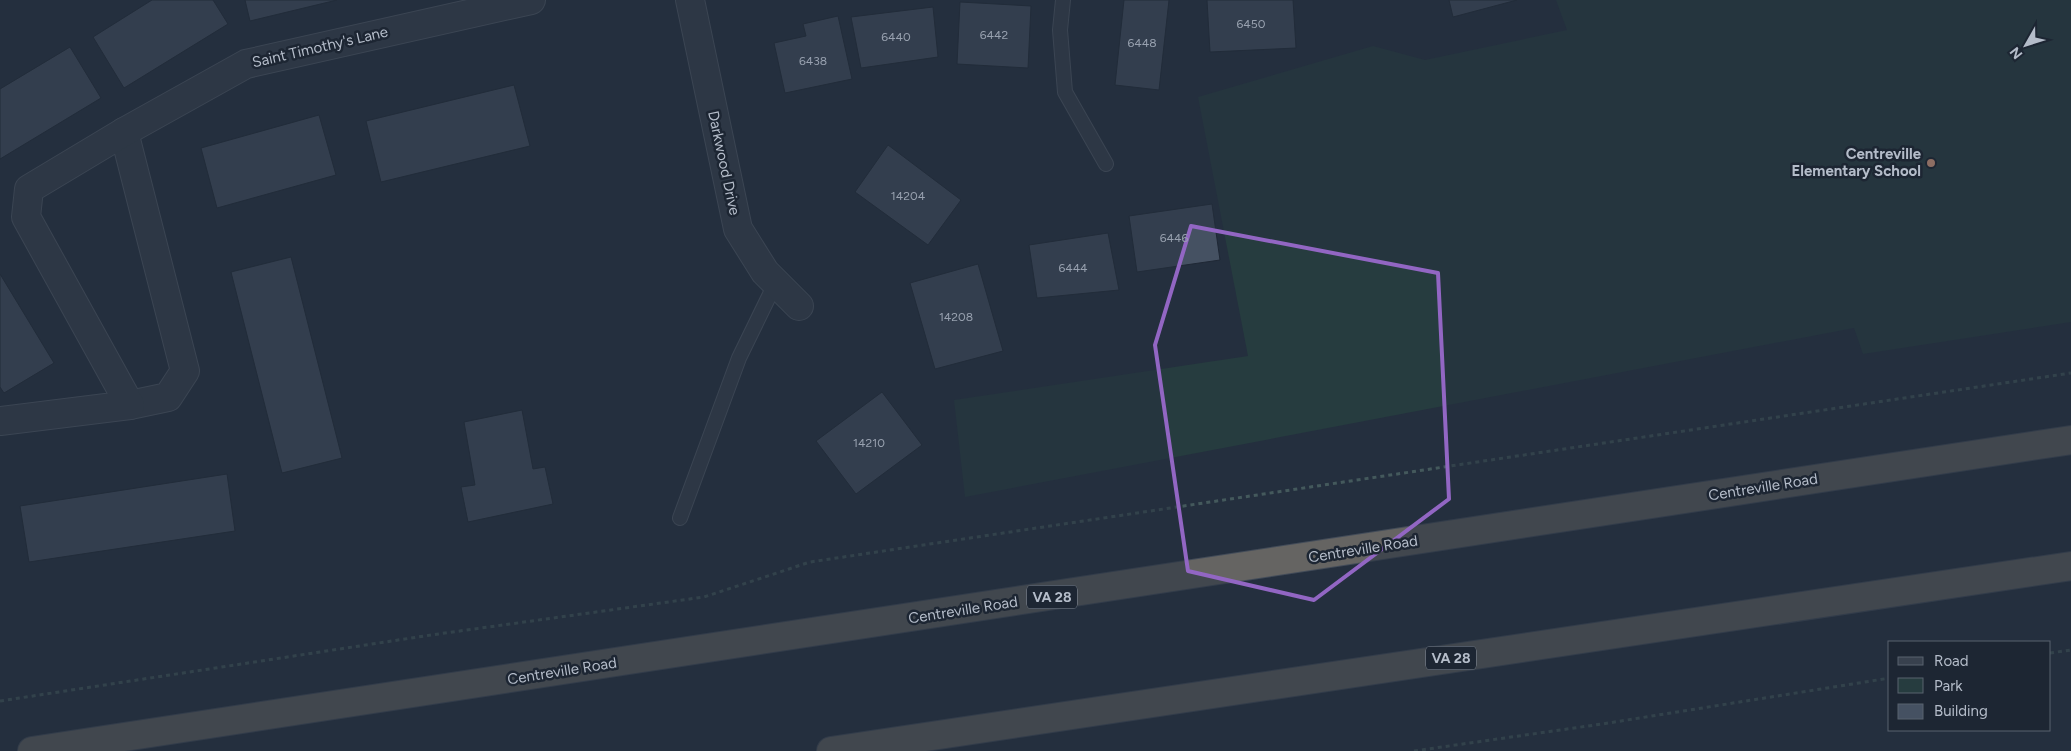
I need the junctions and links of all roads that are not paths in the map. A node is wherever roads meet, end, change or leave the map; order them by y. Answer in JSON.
{"nodes":[{"id":1,"x":531,"y":0,"type":"edge"},
{"id":2,"x":690,"y":0,"type":"edge"},
{"id":3,"x":1062,"y":0,"type":"edge"},
{"id":4,"x":499,"y":4,"type":"edge"},
{"id":5,"x":124,"y":132,"type":"junction"},
{"id":6,"x":1106,"y":164,"type":"dead end"},
{"id":7,"x":776,"y":282,"type":"junction"},
{"id":8,"x":799,"y":306,"type":"dead end"},
{"id":9,"x":130,"y":405,"type":"junction"},
{"id":10,"x":0,"y":421,"type":"edge"},
{"id":11,"x":2071,"y":440,"type":"edge"},
{"id":12,"x":680,"y":518,"type":"dead end"},
{"id":13,"x":2071,"y":566,"type":"edge"},
{"id":14,"x":32,"y":751,"type":"edge"},
{"id":15,"x":831,"y":751,"type":"edge"}],
"edges":[{"from":1,"to":4,"type":"street","name":"Saint Timothy's Lane"},
{"from":2,"to":7,"type":"street","name":"Darkwood Drive"},
{"from":3,"to":6,"type":"lane"},
{"from":4,"to":5,"type":"street","name":"Saint Timothy's Lane"},
{"from":5,"to":9,"type":"street"},
{"from":5,"to":9,"type":"street","name":"Saint Timothy's Lane"},
{"from":7,"to":8,"type":"street","name":"Darkwood Drive"},
{"from":7,"to":12,"type":"lane"},
{"from":9,"to":10,"type":"street"},
{"from":11,"to":14,"type":"highway","name":"Centreville Road","number":"VA 28"},
{"from":13,"to":15,"type":"highway","number":"VA 28"}]}
